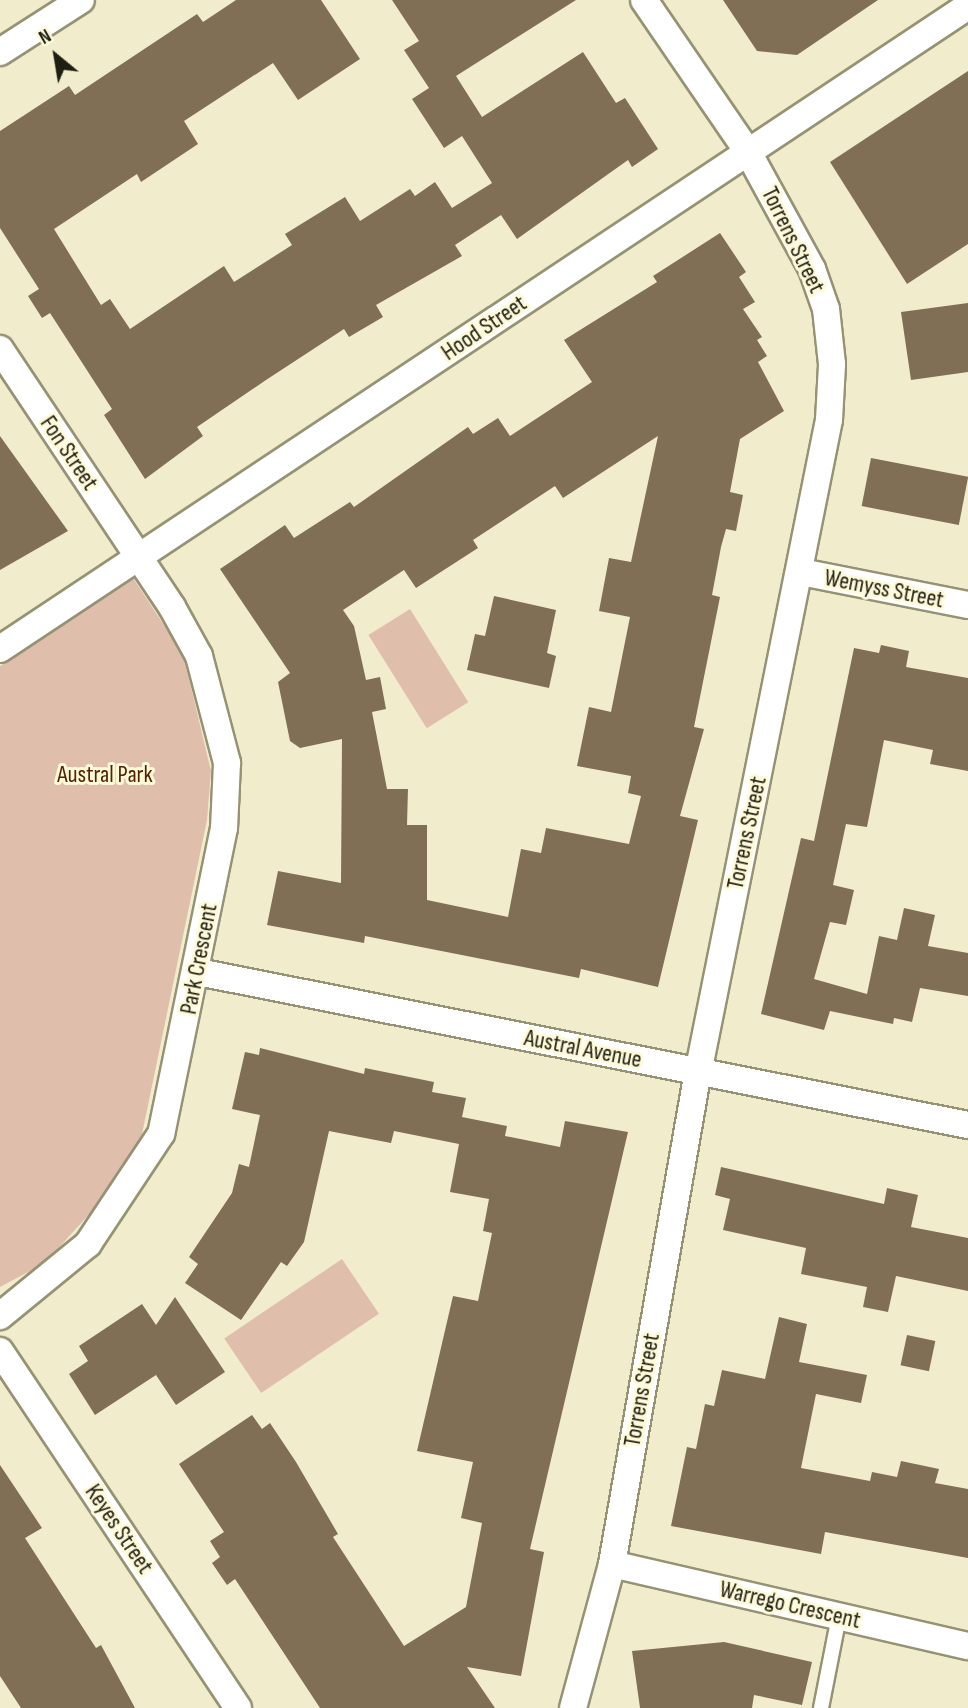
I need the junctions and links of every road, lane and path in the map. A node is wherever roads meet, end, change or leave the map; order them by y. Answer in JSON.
{"nodes":[{"id":1,"x":81,"y":0,"type":"edge"},
{"id":2,"x":644,"y":0,"type":"edge"},
{"id":3,"x":968,"y":6,"type":"edge"},
{"id":4,"x":0,"y":52,"type":"edge"},
{"id":5,"x":748,"y":152,"type":"junction"},
{"id":6,"x":0,"y":349,"type":"edge"},
{"id":7,"x":138,"y":557,"type":"junction"},
{"id":8,"x":801,"y":572,"type":"junction"},
{"id":9,"x":968,"y":606,"type":"edge"},
{"id":10,"x":0,"y":649,"type":"edge"},
{"id":11,"x":198,"y":972,"type":"junction"},
{"id":12,"x":698,"y":1073,"type":"junction"},
{"id":13,"x":968,"y":1125,"type":"edge"},
{"id":14,"x":0,"y":1316,"type":"edge"},
{"id":15,"x":0,"y":1351,"type":"edge"},
{"id":16,"x":612,"y":1564,"type":"junction"},
{"id":17,"x":839,"y":1616,"type":"junction"},
{"id":18,"x":968,"y":1646,"type":"edge"},
{"id":19,"x":238,"y":1708,"type":"edge"},
{"id":20,"x":573,"y":1708,"type":"edge"},
{"id":21,"x":821,"y":1708,"type":"edge"}],
"edges":[{"from":1,"to":4,"type":"street"},
{"from":2,"to":5,"type":"street","name":"Torrens Street"},
{"from":3,"to":5,"type":"street","name":"Hood Street"},
{"from":5,"to":7,"type":"street","name":"Hood Street"},
{"from":5,"to":8,"type":"street","name":"Torrens Street"},
{"from":6,"to":7,"type":"street","name":"Fon Street"},
{"from":7,"to":10,"type":"street","name":"Hood Street"},
{"from":7,"to":11,"type":"street","name":"Park Crescent"},
{"from":8,"to":9,"type":"street","name":"Wemyss Street"},
{"from":8,"to":12,"type":"street","name":"Torrens Street"},
{"from":11,"to":12,"type":"street","name":"Austral Avenue"},
{"from":11,"to":14,"type":"street","name":"Park Crescent"},
{"from":12,"to":13,"type":"street","name":"Austral Avenue"},
{"from":12,"to":16,"type":"street","name":"Torrens Street"},
{"from":15,"to":19,"type":"street","name":"Keyes Street"},
{"from":16,"to":17,"type":"street","name":"Warrego Crescent"},
{"from":16,"to":20,"type":"street","name":"Torrens Street"},
{"from":17,"to":18,"type":"street","name":"Warrego Crescent"},
{"from":17,"to":21,"type":"lane"}]}
